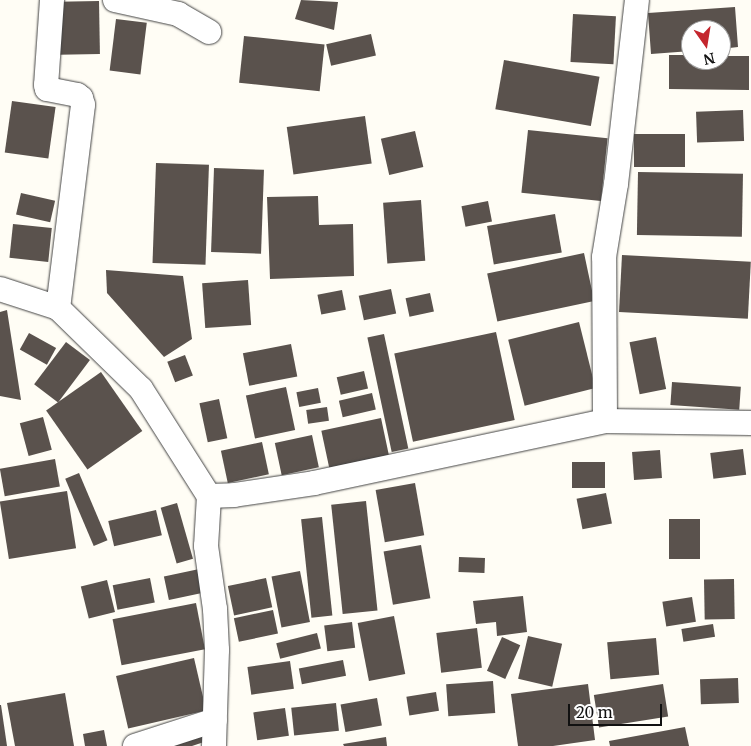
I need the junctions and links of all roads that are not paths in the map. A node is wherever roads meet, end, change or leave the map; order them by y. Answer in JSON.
{"nodes":[{"id":1,"x":52,"y":0,"type":"edge"},
{"id":2,"x":115,"y":0,"type":"edge"},
{"id":3,"x":637,"y":0,"type":"edge"},
{"id":4,"x":209,"y":32,"type":"dead end"},
{"id":5,"x":0,"y":289,"type":"edge"},
{"id":6,"x":58,"y":308,"type":"junction"},
{"id":7,"x":605,"y":421,"type":"junction"},
{"id":8,"x":751,"y":423,"type":"edge"},
{"id":9,"x":209,"y":496,"type":"junction"},
{"id":10,"x":215,"y":720,"type":"junction"},
{"id":11,"x":135,"y":746,"type":"edge"},
{"id":12,"x":214,"y":746,"type":"edge"}],
"edges":[{"from":1,"to":6,"type":"street"},
{"from":2,"to":4,"type":"street"},
{"from":3,"to":7,"type":"street"},
{"from":5,"to":6,"type":"street"},
{"from":6,"to":9,"type":"street"},
{"from":7,"to":8,"type":"street"},
{"from":7,"to":9,"type":"street"},
{"from":9,"to":10,"type":"street"},
{"from":10,"to":11,"type":"street"},
{"from":10,"to":12,"type":"street"}]}
